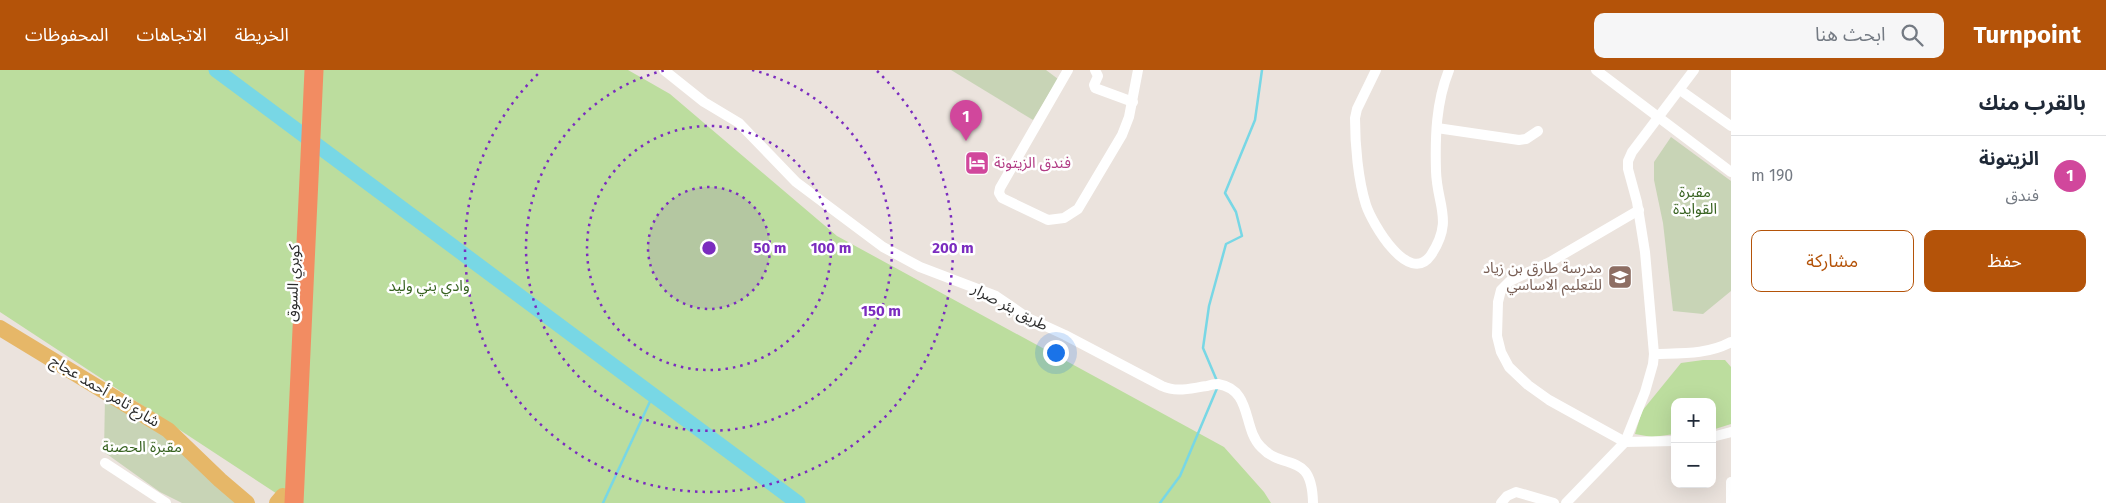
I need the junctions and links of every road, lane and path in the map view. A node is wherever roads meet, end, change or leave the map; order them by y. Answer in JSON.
{"nodes":[{"id":1,"x":302,"y":70,"type":"edge"},
{"id":2,"x":314,"y":70,"type":"edge"},
{"id":3,"x":664,"y":70,"type":"edge"},
{"id":4,"x":1068,"y":70,"type":"edge"},
{"id":5,"x":1095,"y":70,"type":"edge"},
{"id":6,"x":1138,"y":70,"type":"edge"},
{"id":7,"x":1376,"y":70,"type":"edge"},
{"id":8,"x":1449,"y":70,"type":"edge"},
{"id":9,"x":1596,"y":70,"type":"edge"},
{"id":10,"x":1694,"y":70,"type":"edge"},
{"id":11,"x":1680,"y":90,"type":"junction"},
{"id":12,"x":1133,"y":102,"type":"junction"},
{"id":13,"x":1659,"y":118,"type":"junction"},
{"id":14,"x":1731,"y":126,"type":"edge"},
{"id":15,"x":1437,"y":128,"type":"junction"},
{"id":16,"x":1538,"y":131,"type":"dead end"},
{"id":17,"x":1731,"y":172,"type":"edge"},
{"id":18,"x":1639,"y":210,"type":"junction"},
{"id":19,"x":2,"y":333,"type":"edge"},
{"id":20,"x":1731,"y":342,"type":"edge"},
{"id":21,"x":1654,"y":354,"type":"junction"},
{"id":22,"x":1731,"y":432,"type":"edge"},
{"id":23,"x":1716,"y":436,"type":"edge"},
{"id":24,"x":1671,"y":441,"type":"edge"},
{"id":25,"x":1625,"y":442,"type":"junction"},
{"id":26,"x":105,"y":463,"type":"dead end"},
{"id":27,"x":1731,"y":482,"type":"edge"},
{"id":28,"x":286,"y":500,"type":"edge"},
{"id":29,"x":166,"y":503,"type":"edge"},
{"id":30,"x":247,"y":503,"type":"edge"},
{"id":31,"x":1313,"y":503,"type":"edge"},
{"id":32,"x":1500,"y":503,"type":"edge"},
{"id":33,"x":1554,"y":503,"type":"edge"},
{"id":34,"x":1566,"y":503,"type":"edge"},
{"id":35,"x":1731,"y":503,"type":"edge"}],
"edges":[{"from":1,"to":28,"type":"highway","name":"كوبري السوق"},
{"from":2,"to":28,"type":"highway","name":"كوبري السوق"},
{"from":3,"to":31,"type":"street","name":"طريق بئر صرار"},
{"from":4,"to":12,"type":"street"},
{"from":5,"to":12,"type":"street"},
{"from":6,"to":12,"type":"street"},
{"from":7,"to":15,"type":"street"},
{"from":8,"to":15,"type":"street"},
{"from":9,"to":13,"type":"street"},
{"from":10,"to":11,"type":"street"},
{"from":11,"to":13,"type":"street"},
{"from":11,"to":14,"type":"street"},
{"from":13,"to":17,"type":"street"},
{"from":13,"to":18,"type":"street"},
{"from":15,"to":16,"type":"street"},
{"from":18,"to":21,"type":"street"},
{"from":18,"to":25,"type":"street"},
{"from":19,"to":30,"type":"main road","name":"شارع ثامر أحمد عجاج"},
{"from":20,"to":21,"type":"street"},
{"from":21,"to":25,"type":"street"},
{"from":22,"to":23,"type":"street"},
{"from":24,"to":25,"type":"street"},
{"from":25,"to":34,"type":"street"},
{"from":26,"to":29,"type":"street"},
{"from":27,"to":35,"type":"street"},
{"from":32,"to":33,"type":"street"}]}
